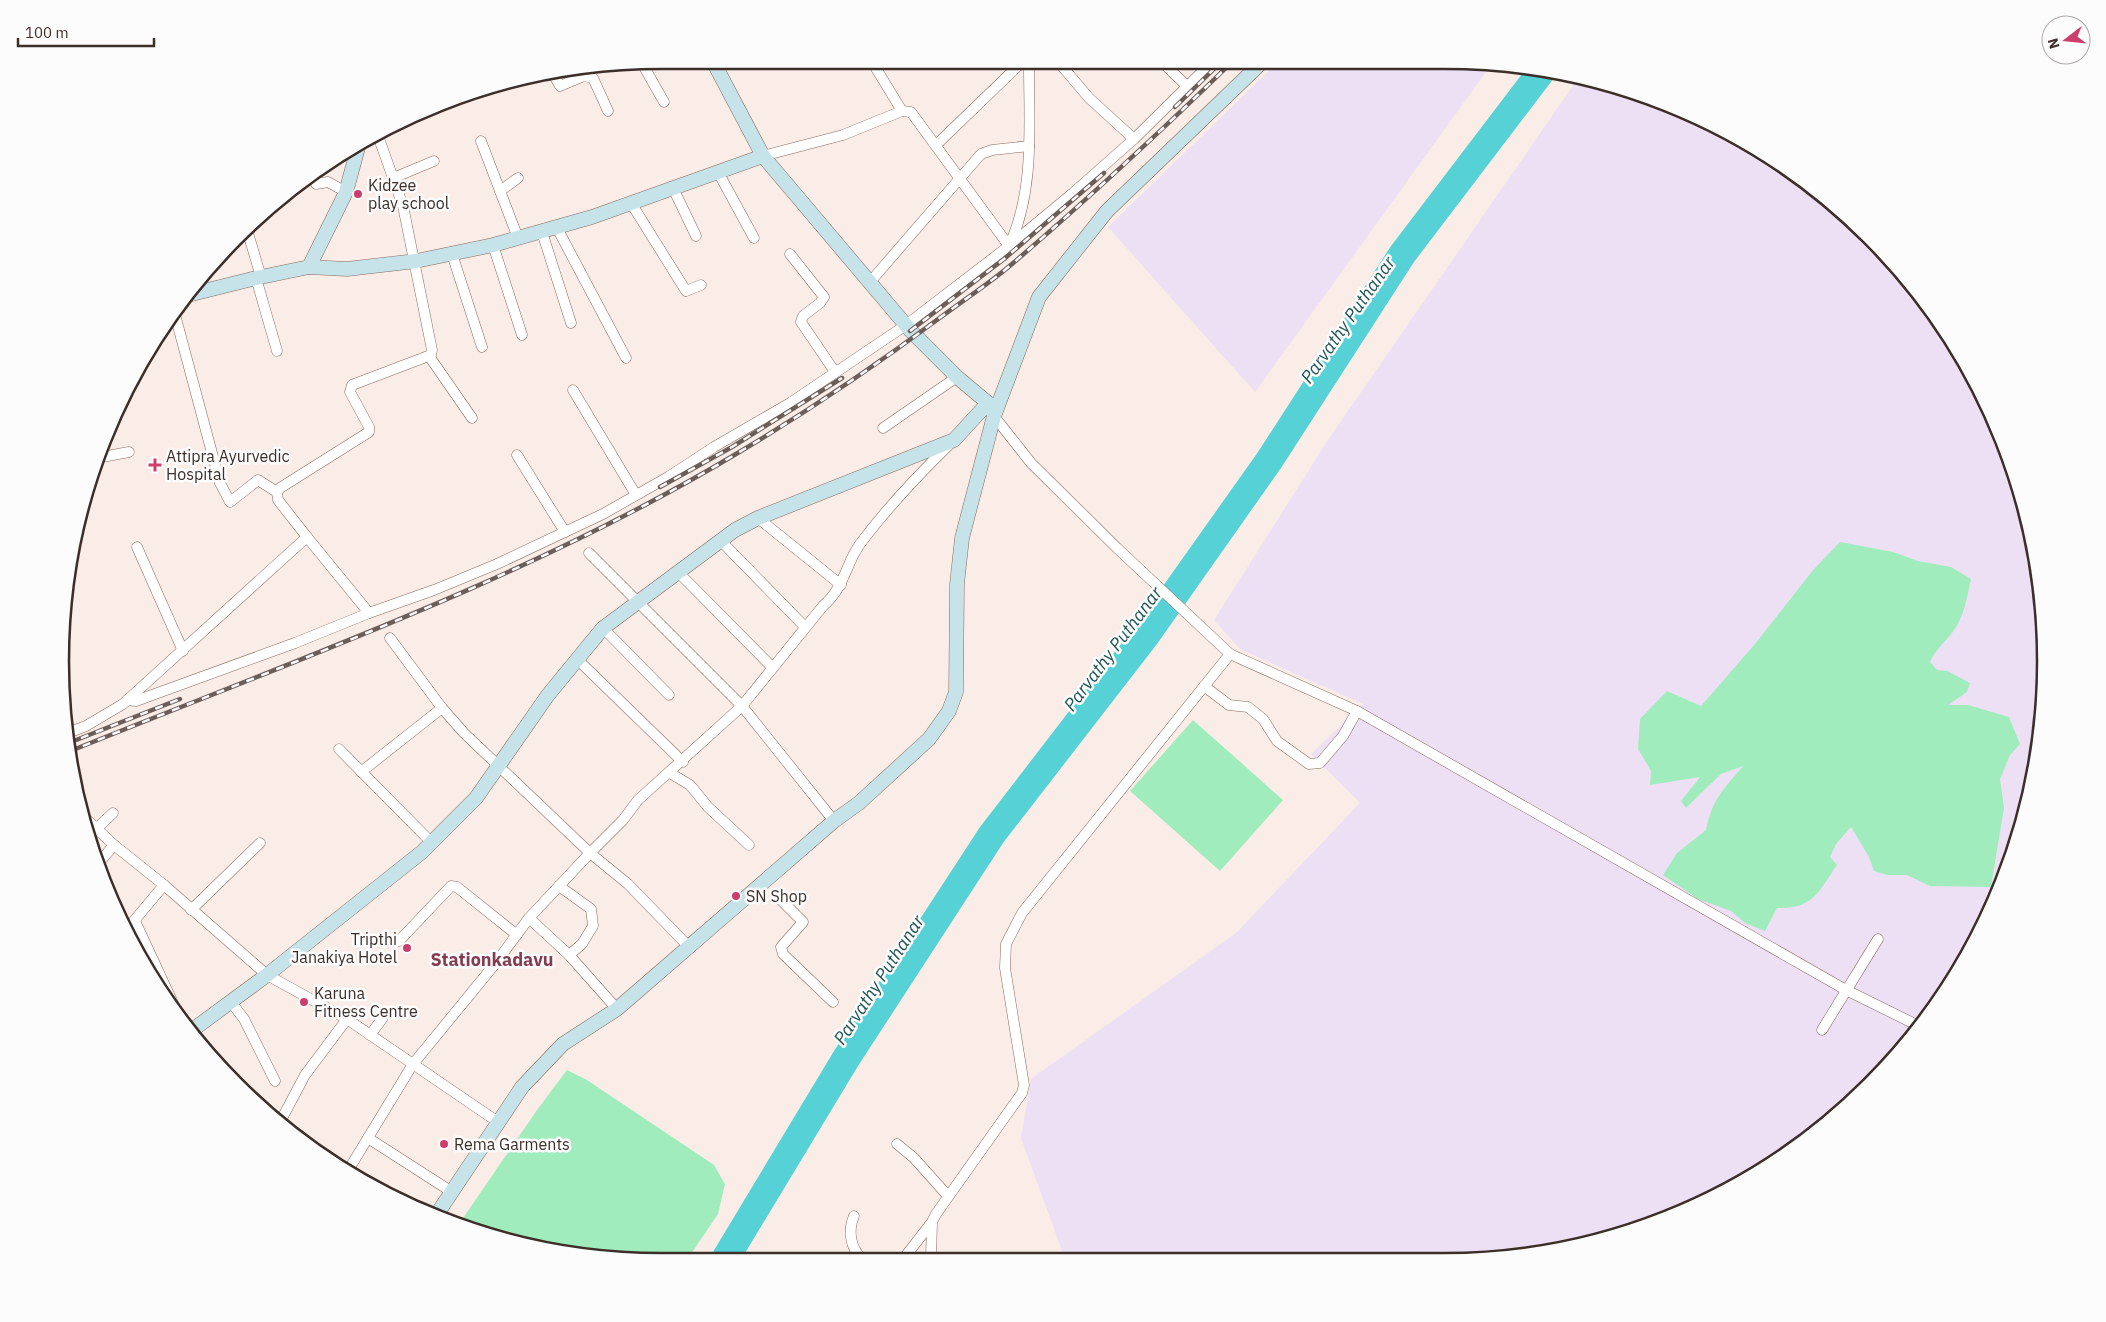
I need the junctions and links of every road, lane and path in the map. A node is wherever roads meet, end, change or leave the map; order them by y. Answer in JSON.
{"nodes":[{"id":1,"x":645,"y":69,"type":"edge"},
{"id":2,"x":717,"y":69,"type":"edge"},
{"id":3,"x":876,"y":69,"type":"edge"},
{"id":4,"x":1015,"y":69,"type":"edge"},
{"id":5,"x":1030,"y":69,"type":"edge"},
{"id":6,"x":1064,"y":69,"type":"edge"},
{"id":7,"x":1169,"y":69,"type":"edge"},
{"id":8,"x":1205,"y":69,"type":"edge"},
{"id":9,"x":1255,"y":69,"type":"edge"},
{"id":10,"x":556,"y":78,"type":"edge"},
{"id":11,"x":1188,"y":87,"type":"junction"},
{"id":12,"x":664,"y":102,"type":"dead end"},
{"id":13,"x":608,"y":111,"type":"dead end"},
{"id":14,"x":902,"y":111,"type":"junction"},
{"id":15,"x":1134,"y":139,"type":"junction"},
{"id":16,"x":380,"y":140,"type":"edge"},
{"id":17,"x":481,"y":141,"type":"dead end"},
{"id":18,"x":936,"y":145,"type":"junction"},
{"id":19,"x":1029,"y":146,"type":"junction"},
{"id":20,"x":356,"y":153,"type":"edge"},
{"id":21,"x":762,"y":156,"type":"junction"},
{"id":22,"x":434,"y":161,"type":"dead end"},
{"id":23,"x":718,"y":172,"type":"junction"},
{"id":24,"x":393,"y":178,"type":"junction"},
{"id":25,"x":518,"y":178,"type":"dead end"},
{"id":26,"x":959,"y":178,"type":"junction"},
{"id":27,"x":316,"y":184,"type":"dead end"},
{"id":28,"x":673,"y":188,"type":"junction"},
{"id":29,"x":500,"y":191,"type":"junction"},
{"id":30,"x":346,"y":192,"type":"junction"},
{"id":31,"x":631,"y":203,"type":"junction"},
{"id":32,"x":558,"y":228,"type":"junction"},
{"id":33,"x":542,"y":232,"type":"junction"},
{"id":34,"x":249,"y":236,"type":"edge"},
{"id":35,"x":696,"y":236,"type":"dead end"},
{"id":36,"x":518,"y":238,"type":"junction"},
{"id":37,"x":754,"y":238,"type":"dead end"},
{"id":38,"x":493,"y":245,"type":"junction"},
{"id":39,"x":1009,"y":246,"type":"junction"},
{"id":40,"x":452,"y":254,"type":"junction"},
{"id":41,"x":790,"y":254,"type":"dead end"},
{"id":42,"x":416,"y":261,"type":"junction"},
{"id":43,"x":309,"y":268,"type":"junction"},
{"id":44,"x":259,"y":277,"type":"junction"},
{"id":45,"x":870,"y":282,"type":"junction"},
{"id":46,"x":701,"y":285,"type":"dead end"},
{"id":47,"x":197,"y":293,"type":"edge"},
{"id":48,"x":177,"y":321,"type":"edge"},
{"id":49,"x":571,"y":323,"type":"dead end"},
{"id":50,"x":906,"y":324,"type":"junction"},
{"id":51,"x":522,"y":335,"type":"dead end"},
{"id":52,"x":482,"y":346,"type":"dead end"},
{"id":53,"x":277,"y":351,"type":"dead end"},
{"id":54,"x":429,"y":356,"type":"junction"},
{"id":55,"x":626,"y":358,"type":"dead end"},
{"id":56,"x":835,"y":372,"type":"junction"},
{"id":57,"x":957,"y":377,"type":"junction"},
{"id":58,"x":573,"y":390,"type":"dead end"},
{"id":59,"x":991,"y":410,"type":"junction"},
{"id":60,"x":472,"y":418,"type":"dead end"},
{"id":61,"x":883,"y":428,"type":"dead end"},
{"id":62,"x":954,"y":440,"type":"junction"},
{"id":63,"x":129,"y":452,"type":"dead end"},
{"id":64,"x":517,"y":455,"type":"dead end"},
{"id":65,"x":106,"y":456,"type":"edge"},
{"id":66,"x":277,"y":492,"type":"junction"},
{"id":67,"x":636,"y":495,"type":"junction"},
{"id":68,"x":758,"y":518,"type":"junction"},
{"id":69,"x":565,"y":532,"type":"junction"},
{"id":70,"x":307,"y":537,"type":"junction"},
{"id":71,"x":721,"y":541,"type":"junction"},
{"id":72,"x":137,"y":547,"type":"dead end"},
{"id":73,"x":589,"y":553,"type":"dead end"},
{"id":74,"x":679,"y":573,"type":"junction"},
{"id":75,"x":841,"y":585,"type":"junction"},
{"id":76,"x":638,"y":604,"type":"junction"},
{"id":77,"x":369,"y":613,"type":"junction"},
{"id":78,"x":603,"y":628,"type":"junction"},
{"id":79,"x":805,"y":628,"type":"junction"},
{"id":80,"x":390,"y":638,"type":"dead end"},
{"id":81,"x":183,"y":651,"type":"junction"},
{"id":82,"x":1230,"y":654,"type":"junction"},
{"id":83,"x":577,"y":659,"type":"junction"},
{"id":84,"x":772,"y":667,"type":"junction"},
{"id":85,"x":1204,"y":686,"type":"junction"},
{"id":86,"x":669,"y":695,"type":"dead end"},
{"id":87,"x":127,"y":700,"type":"junction"},
{"id":88,"x":742,"y":706,"type":"junction"},
{"id":89,"x":442,"y":708,"type":"junction"},
{"id":90,"x":1357,"y":711,"type":"junction"},
{"id":91,"x":73,"y":730,"type":"edge"},
{"id":92,"x":339,"y":749,"type":"dead end"},
{"id":93,"x":683,"y":762,"type":"junction"},
{"id":94,"x":498,"y":767,"type":"junction"},
{"id":95,"x":360,"y":772,"type":"junction"},
{"id":96,"x":670,"y":773,"type":"junction"},
{"id":97,"x":113,"y":813,"type":"dead end"},
{"id":98,"x":834,"y":822,"type":"junction"},
{"id":99,"x":92,"y":825,"type":"edge"},
{"id":100,"x":96,"y":829,"type":"junction"},
{"id":101,"x":260,"y":843,"type":"dead end"},
{"id":102,"x":432,"y":843,"type":"junction"},
{"id":103,"x":114,"y":845,"type":"junction"},
{"id":104,"x":749,"y":845,"type":"dead end"},
{"id":105,"x":590,"y":852,"type":"junction"},
{"id":106,"x":103,"y":858,"type":"edge"},
{"id":107,"x":164,"y":885,"type":"junction"},
{"id":108,"x":559,"y":886,"type":"junction"},
{"id":109,"x":776,"y":895,"type":"dead end"},
{"id":110,"x":191,"y":910,"type":"junction"},
{"id":111,"x":529,"y":918,"type":"junction"},
{"id":112,"x":132,"y":925,"type":"edge"},
{"id":113,"x":517,"y":935,"type":"junction"},
{"id":114,"x":1878,"y":939,"type":"dead end"},
{"id":115,"x":399,"y":941,"type":"dead end"},
{"id":116,"x":690,"y":948,"type":"junction"},
{"id":117,"x":569,"y":955,"type":"junction"},
{"id":118,"x":151,"y":961,"type":"edge"},
{"id":119,"x":267,"y":975,"type":"junction"},
{"id":120,"x":1846,"y":990,"type":"junction"},
{"id":121,"x":231,"y":1002,"type":"junction"},
{"id":122,"x":833,"y":1002,"type":"dead end"},
{"id":123,"x":617,"y":1009,"type":"junction"},
{"id":124,"x":347,"y":1019,"type":"junction"},
{"id":125,"x":382,"y":1019,"type":"dead end"},
{"id":126,"x":1913,"y":1024,"type":"edge"},
{"id":127,"x":196,"y":1028,"type":"edge"},
{"id":128,"x":1822,"y":1030,"type":"dead end"},
{"id":129,"x":370,"y":1035,"type":"junction"},
{"id":130,"x":413,"y":1064,"type":"junction"},
{"id":131,"x":275,"y":1082,"type":"dead end"},
{"id":132,"x":283,"y":1116,"type":"edge"},
{"id":133,"x":498,"y":1122,"type":"junction"},
{"id":134,"x":368,"y":1138,"type":"junction"},
{"id":135,"x":897,"y":1144,"type":"dead end"},
{"id":136,"x":351,"y":1165,"type":"edge"},
{"id":137,"x":452,"y":1192,"type":"junction"},
{"id":138,"x":948,"y":1196,"type":"junction"},
{"id":139,"x":440,"y":1210,"type":"edge"},
{"id":140,"x":854,"y":1216,"type":"dead end"},
{"id":141,"x":932,"y":1222,"type":"junction"},
{"id":142,"x":856,"y":1253,"type":"edge"},
{"id":143,"x":908,"y":1253,"type":"edge"},
{"id":144,"x":930,"y":1253,"type":"edge"}],
"edges":[{"from":1,"to":12,"type":"street"},
{"from":2,"to":21,"type":"main road"},
{"from":3,"to":14,"type":"street"},
{"from":4,"to":18,"type":"street"},
{"from":5,"to":19,"type":"street"},
{"from":6,"to":15,"type":"street"},
{"from":7,"to":11,"type":"street"},
{"from":8,"to":11,"type":"street"},
{"from":9,"to":59,"type":"main road"},
{"from":10,"to":13,"type":"street"},
{"from":11,"to":15,"type":"street"},
{"from":14,"to":18,"type":"street"},
{"from":14,"to":21,"type":"street"},
{"from":15,"to":39,"type":"street"},
{"from":16,"to":24,"type":"street"},
{"from":17,"to":29,"type":"street"},
{"from":18,"to":26,"type":"street"},
{"from":19,"to":26,"type":"street"},
{"from":19,"to":39,"type":"street"},
{"from":20,"to":30,"type":"main road"},
{"from":21,"to":23,"type":"main road"},
{"from":21,"to":45,"type":"main road"},
{"from":22,"to":24,"type":"street"},
{"from":23,"to":28,"type":"main road"},
{"from":23,"to":37,"type":"street"},
{"from":24,"to":42,"type":"street"},
{"from":25,"to":29,"type":"street"},
{"from":26,"to":39,"type":"street"},
{"from":26,"to":45,"type":"street"},
{"from":27,"to":30,"type":"street"},
{"from":28,"to":31,"type":"main road"},
{"from":28,"to":35,"type":"street"},
{"from":29,"to":36,"type":"street"},
{"from":30,"to":43,"type":"main road"},
{"from":31,"to":32,"type":"main road"},
{"from":31,"to":46,"type":"street"},
{"from":32,"to":33,"type":"main road"},
{"from":32,"to":55,"type":"street"},
{"from":33,"to":36,"type":"main road"},
{"from":33,"to":49,"type":"street"},
{"from":34,"to":44,"type":"street"},
{"from":36,"to":38,"type":"main road"},
{"from":38,"to":40,"type":"main road"},
{"from":38,"to":51,"type":"street"},
{"from":39,"to":50,"type":"street"},
{"from":40,"to":42,"type":"main road"},
{"from":40,"to":52,"type":"street"},
{"from":41,"to":56,"type":"street"},
{"from":42,"to":43,"type":"main road"},
{"from":42,"to":54,"type":"street"},
{"from":43,"to":44,"type":"main road"},
{"from":44,"to":47,"type":"main road"},
{"from":44,"to":53,"type":"street"},
{"from":45,"to":50,"type":"main road"},
{"from":48,"to":66,"type":"street"},
{"from":50,"to":56,"type":"street"},
{"from":50,"to":57,"type":"main road"},
{"from":54,"to":60,"type":"street"},
{"from":54,"to":66,"type":"street"},
{"from":56,"to":67,"type":"street"},
{"from":57,"to":59,"type":"main road"},
{"from":57,"to":61,"type":"street"},
{"from":58,"to":67,"type":"street"},
{"from":59,"to":62,"type":"main road"},
{"from":59,"to":82,"type":"street"},
{"from":59,"to":98,"type":"main road"},
{"from":62,"to":68,"type":"main road"},
{"from":62,"to":75,"type":"street"},
{"from":63,"to":65,"type":"street"},
{"from":64,"to":69,"type":"street"},
{"from":66,"to":70,"type":"street"},
{"from":67,"to":69,"type":"street"},
{"from":68,"to":71,"type":"main road"},
{"from":68,"to":75,"type":"street"},
{"from":69,"to":77,"type":"street"},
{"from":70,"to":77,"type":"street"},
{"from":70,"to":81,"type":"street"},
{"from":71,"to":74,"type":"main road"},
{"from":71,"to":79,"type":"street"},
{"from":72,"to":81,"type":"street"},
{"from":73,"to":76,"type":"street"},
{"from":74,"to":76,"type":"main road"},
{"from":74,"to":84,"type":"street"},
{"from":75,"to":79,"type":"street"},
{"from":76,"to":78,"type":"main road"},
{"from":76,"to":88,"type":"street"},
{"from":77,"to":87,"type":"street"},
{"from":78,"to":83,"type":"main road"},
{"from":78,"to":86,"type":"street"},
{"from":79,"to":84,"type":"street"},
{"from":80,"to":89,"type":"street"},
{"from":81,"to":87,"type":"street"},
{"from":82,"to":85,"type":"street"},
{"from":82,"to":90,"type":"street"},
{"from":83,"to":93,"type":"street"},
{"from":83,"to":94,"type":"main road"},
{"from":84,"to":88,"type":"street"},
{"from":85,"to":90,"type":"street"},
{"from":85,"to":138,"type":"street"},
{"from":87,"to":91,"type":"street"},
{"from":88,"to":93,"type":"street"},
{"from":88,"to":98,"type":"street"},
{"from":89,"to":94,"type":"street"},
{"from":89,"to":95,"type":"street"},
{"from":90,"to":120,"type":"street"},
{"from":92,"to":95,"type":"street"},
{"from":93,"to":96,"type":"street"},
{"from":94,"to":102,"type":"main road"},
{"from":94,"to":105,"type":"street"},
{"from":95,"to":102,"type":"street"},
{"from":96,"to":104,"type":"street"},
{"from":96,"to":105,"type":"street"},
{"from":97,"to":100,"type":"street"},
{"from":98,"to":116,"type":"main road"},
{"from":99,"to":100,"type":"street"},
{"from":100,"to":103,"type":"street"},
{"from":101,"to":110,"type":"street"},
{"from":102,"to":119,"type":"main road"},
{"from":103,"to":106,"type":"street"},
{"from":103,"to":107,"type":"street"},
{"from":105,"to":108,"type":"street"},
{"from":105,"to":116,"type":"street"},
{"from":107,"to":110,"type":"street"},
{"from":107,"to":112,"type":"street"},
{"from":108,"to":111,"type":"street"},
{"from":108,"to":117,"type":"street"},
{"from":109,"to":122,"type":"street"},
{"from":110,"to":119,"type":"street"},
{"from":111,"to":113,"type":"street"},
{"from":111,"to":117,"type":"street"},
{"from":112,"to":118,"type":"street"},
{"from":113,"to":115,"type":"street"},
{"from":113,"to":130,"type":"street"},
{"from":114,"to":120,"type":"street"},
{"from":116,"to":123,"type":"main road"},
{"from":117,"to":123,"type":"street"},
{"from":119,"to":121,"type":"main road"},
{"from":119,"to":124,"type":"street"},
{"from":120,"to":126,"type":"street"},
{"from":120,"to":128,"type":"street"},
{"from":121,"to":127,"type":"main road"},
{"from":121,"to":131,"type":"street"},
{"from":123,"to":133,"type":"main road"},
{"from":124,"to":129,"type":"street"},
{"from":124,"to":132,"type":"street"},
{"from":125,"to":129,"type":"street"},
{"from":129,"to":130,"type":"street"},
{"from":130,"to":133,"type":"street"},
{"from":130,"to":134,"type":"street"},
{"from":133,"to":137,"type":"main road"},
{"from":134,"to":136,"type":"street"},
{"from":134,"to":137,"type":"street"},
{"from":135,"to":138,"type":"street"},
{"from":137,"to":139,"type":"main road"},
{"from":138,"to":141,"type":"street"},
{"from":140,"to":142,"type":"street"},
{"from":141,"to":143,"type":"street"},
{"from":141,"to":144,"type":"street"}]}
